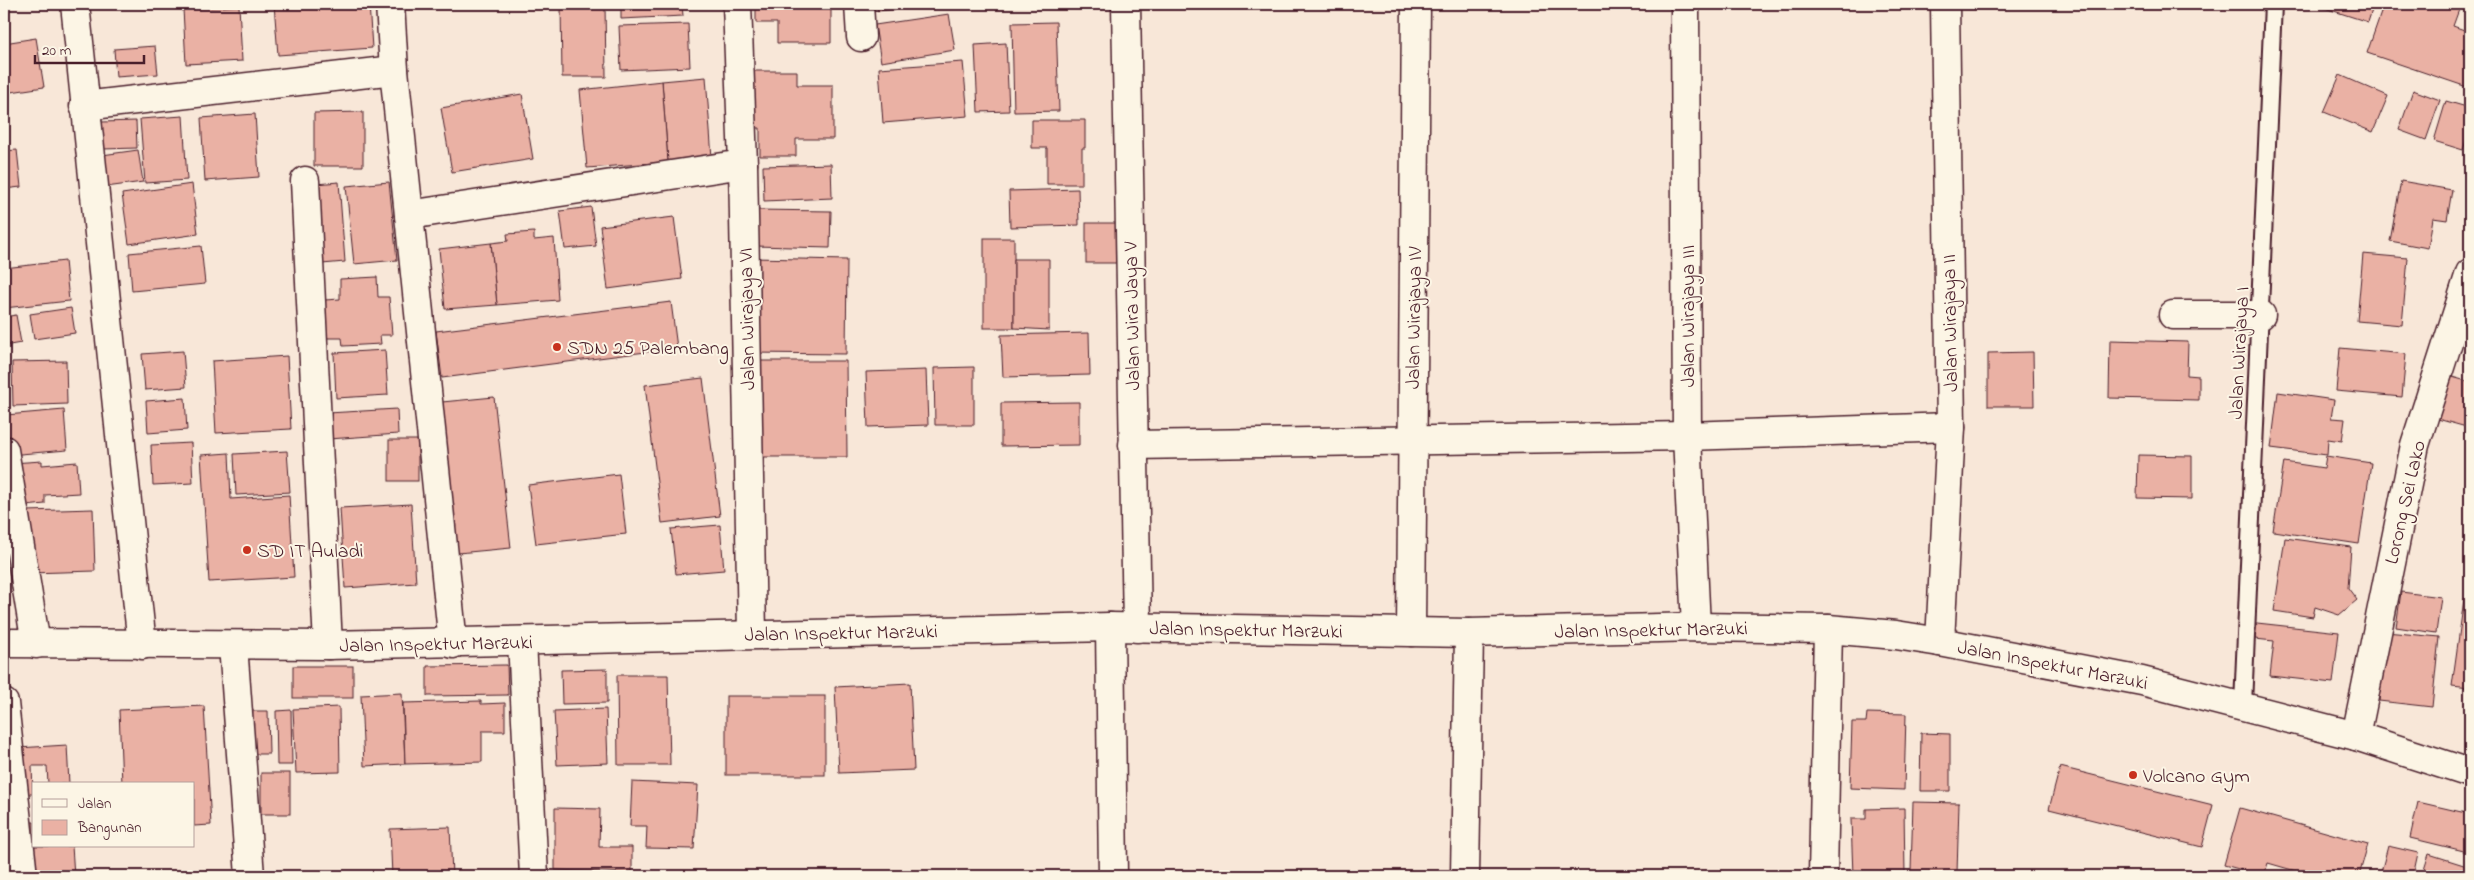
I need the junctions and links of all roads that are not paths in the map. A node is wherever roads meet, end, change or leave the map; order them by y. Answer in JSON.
{"nodes":[{"id":1,"x":75,"y":4,"type":"edge"},
{"id":2,"x":390,"y":4,"type":"edge"},
{"id":3,"x":737,"y":4,"type":"edge"},
{"id":4,"x":859,"y":4,"type":"edge"},
{"id":5,"x":1126,"y":4,"type":"edge"},
{"id":6,"x":1416,"y":4,"type":"edge"},
{"id":7,"x":1685,"y":4,"type":"edge"},
{"id":8,"x":1945,"y":4,"type":"edge"},
{"id":9,"x":2273,"y":4,"type":"edge"},
{"id":10,"x":861,"y":36,"type":"dead end"},
{"id":11,"x":394,"y":70,"type":"junction"},
{"id":12,"x":84,"y":106,"type":"junction"},
{"id":13,"x":743,"y":164,"type":"junction"},
{"id":14,"x":305,"y":181,"type":"dead end"},
{"id":15,"x":409,"y":215,"type":"junction"},
{"id":16,"x":2470,"y":273,"type":"edge"},
{"id":17,"x":2173,"y":315,"type":"dead end"},
{"id":18,"x":2261,"y":315,"type":"junction"},
{"id":19,"x":1951,"y":427,"type":"junction"},
{"id":20,"x":1687,"y":436,"type":"junction"},
{"id":21,"x":1412,"y":442,"type":"junction"},
{"id":22,"x":1133,"y":445,"type":"junction"},
{"id":23,"x":4,"y":450,"type":"edge"},
{"id":24,"x":1110,"y":627,"type":"junction"},
{"id":25,"x":1696,"y":627,"type":"junction"},
{"id":26,"x":1137,"y":628,"type":"junction"},
{"id":27,"x":1828,"y":629,"type":"junction"},
{"id":28,"x":1410,"y":632,"type":"junction"},
{"id":29,"x":1468,"y":633,"type":"junction"},
{"id":30,"x":752,"y":634,"type":"junction"},
{"id":31,"x":522,"y":641,"type":"junction"},
{"id":32,"x":1940,"y":642,"type":"junction"},
{"id":33,"x":4,"y":643,"type":"edge"},
{"id":34,"x":36,"y":644,"type":"junction"},
{"id":35,"x":453,"y":644,"type":"junction"},
{"id":36,"x":142,"y":645,"type":"junction"},
{"id":37,"x":233,"y":645,"type":"junction"},
{"id":38,"x":328,"y":645,"type":"junction"},
{"id":39,"x":4,"y":703,"type":"edge"},
{"id":40,"x":2243,"y":705,"type":"junction"},
{"id":41,"x":2356,"y":736,"type":"junction"},
{"id":42,"x":2470,"y":773,"type":"edge"},
{"id":43,"x":23,"y":876,"type":"edge"},
{"id":44,"x":250,"y":876,"type":"edge"},
{"id":45,"x":534,"y":876,"type":"edge"},
{"id":46,"x":1113,"y":876,"type":"edge"},
{"id":47,"x":1465,"y":876,"type":"edge"},
{"id":48,"x":1823,"y":876,"type":"edge"}],
"edges":[{"from":1,"to":12,"type":"street"},
{"from":2,"to":11,"type":"street"},
{"from":3,"to":13,"type":"street","name":"Jalan Wirajaya VI"},
{"from":4,"to":10,"type":"street"},
{"from":5,"to":22,"type":"street","name":"Jalan Wira Jaya V"},
{"from":6,"to":21,"type":"street","name":"Jalan Wirajaya IV"},
{"from":7,"to":20,"type":"street","name":"Jalan Wirajaya III"},
{"from":8,"to":19,"type":"street","name":"Jalan Wirajaya II"},
{"from":9,"to":18,"type":"lane","name":"Jalan Wirajaya I"},
{"from":11,"to":12,"type":"street"},
{"from":11,"to":15,"type":"street"},
{"from":12,"to":36,"type":"street"},
{"from":13,"to":15,"type":"street"},
{"from":13,"to":30,"type":"street","name":"Jalan Wirajaya VI"},
{"from":14,"to":38,"type":"street"},
{"from":15,"to":35,"type":"street"},
{"from":16,"to":41,"type":"street","name":"Lorong Sei Lako"},
{"from":17,"to":18,"type":"street"},
{"from":18,"to":40,"type":"lane","name":"Jalan Wirajaya I"},
{"from":19,"to":20,"type":"street"},
{"from":19,"to":32,"type":"street","name":"Jalan Wirajaya II"},
{"from":20,"to":21,"type":"street"},
{"from":20,"to":25,"type":"street","name":"Jalan Wirajaya III"},
{"from":21,"to":22,"type":"street"},
{"from":21,"to":28,"type":"street","name":"Jalan Wirajaya IV"},
{"from":22,"to":26,"type":"street","name":"Jalan Wira Jaya V"},
{"from":23,"to":34,"type":"street"},
{"from":24,"to":26,"type":"street","name":"Jalan Inspektur Marzuki"},
{"from":24,"to":30,"type":"street","name":"Jalan Inspektur Marzuki"},
{"from":24,"to":46,"type":"street"},
{"from":25,"to":27,"type":"street","name":"Jalan Inspektur Marzuki"},
{"from":25,"to":29,"type":"street","name":"Jalan Inspektur Marzuki"},
{"from":26,"to":28,"type":"street","name":"Jalan Inspektur Marzuki"},
{"from":27,"to":32,"type":"street","name":"Jalan Inspektur Marzuki"},
{"from":27,"to":48,"type":"street"},
{"from":28,"to":29,"type":"street","name":"Jalan Inspektur Marzuki"},
{"from":29,"to":47,"type":"street"},
{"from":30,"to":31,"type":"street","name":"Jalan Inspektur Marzuki"},
{"from":31,"to":35,"type":"street","name":"Jalan Inspektur Marzuki"},
{"from":31,"to":45,"type":"street"},
{"from":32,"to":40,"type":"street","name":"Jalan Inspektur Marzuki"},
{"from":33,"to":34,"type":"street","name":"Jalan Inspektur Marzuki"},
{"from":34,"to":36,"type":"street","name":"Jalan Inspektur Marzuki"},
{"from":35,"to":38,"type":"street","name":"Jalan Inspektur Marzuki"},
{"from":36,"to":37,"type":"street","name":"Jalan Inspektur Marzuki"},
{"from":37,"to":38,"type":"street","name":"Jalan Inspektur Marzuki"},
{"from":37,"to":44,"type":"street"},
{"from":39,"to":43,"type":"street"},
{"from":40,"to":41,"type":"street","name":"Jalan Inspektur Marzuki"},
{"from":41,"to":42,"type":"street","name":"Jalan Inspektur Marzuki"}]}
